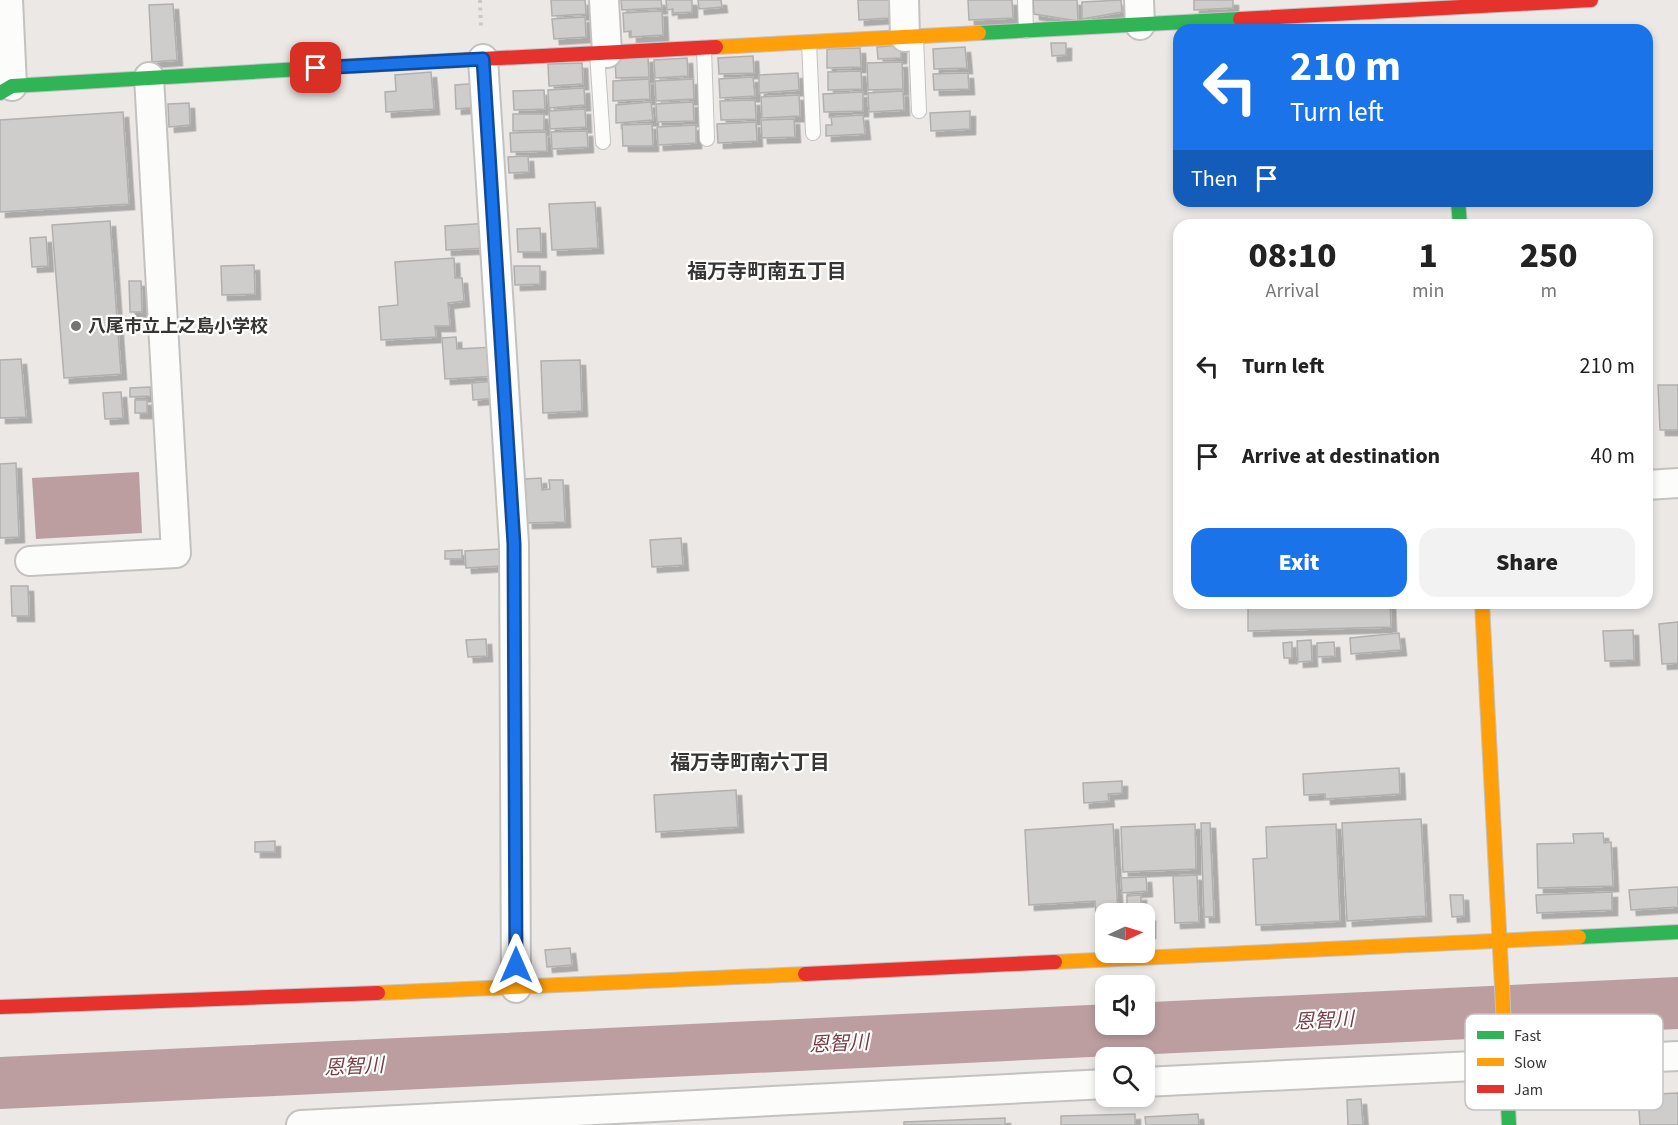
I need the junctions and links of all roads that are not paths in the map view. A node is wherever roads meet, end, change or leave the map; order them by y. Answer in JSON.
{"nodes":[{"id":1,"x":8,"y":0,"type":"edge"},
{"id":2,"x":604,"y":0,"type":"edge"},
{"id":3,"x":903,"y":0,"type":"edge"},
{"id":4,"x":1025,"y":0,"type":"edge"},
{"id":5,"x":1314,"y":0,"type":"edge"},
{"id":6,"x":1591,"y":0,"type":"edge"},
{"id":7,"x":1446,"y":9,"type":"edge"},
{"id":8,"x":1139,"y":13,"type":"edge"},
{"id":9,"x":1315,"y":16,"type":"junction"},
{"id":10,"x":1026,"y":31,"type":"junction"},
{"id":11,"x":911,"y":37,"type":"junction"},
{"id":12,"x":809,"y":42,"type":"junction"},
{"id":13,"x":704,"y":47,"type":"junction"},
{"id":14,"x":602,"y":53,"type":"junction"},
{"id":15,"x":483,"y":59,"type":"junction"},
{"id":16,"x":149,"y":77,"type":"junction"},
{"id":17,"x":6,"y":90,"type":"edge"},
{"id":18,"x":919,"y":111,"type":"dead end"},
{"id":19,"x":813,"y":133,"type":"dead end"},
{"id":20,"x":707,"y":139,"type":"dead end"},
{"id":21,"x":603,"y":142,"type":"dead end"},
{"id":22,"x":1678,"y":483,"type":"edge"},
{"id":23,"x":1653,"y":485,"type":"edge"},
{"id":24,"x":30,"y":561,"type":"dead end"},
{"id":25,"x":1482,"y":609,"type":"edge"},
{"id":26,"x":1678,"y":932,"type":"edge"},
{"id":27,"x":1500,"y":946,"type":"junction"},
{"id":28,"x":516,"y":988,"type":"junction"},
{"id":29,"x":0,"y":1007,"type":"edge"},
{"id":30,"x":1504,"y":1014,"type":"edge"},
{"id":31,"x":1663,"y":1056,"type":"edge"},
{"id":32,"x":1678,"y":1056,"type":"edge"},
{"id":33,"x":1465,"y":1058,"type":"edge"},
{"id":34,"x":1155,"y":1081,"type":"edge"},
{"id":35,"x":1095,"y":1085,"type":"edge"},
{"id":36,"x":1508,"y":1110,"type":"edge"},
{"id":37,"x":301,"y":1125,"type":"edge"},
{"id":38,"x":1509,"y":1125,"type":"edge"}],
"edges":[{"from":1,"to":17,"type":"street"},
{"from":2,"to":14,"type":"street"},
{"from":3,"to":11,"type":"street"},
{"from":4,"to":10,"type":"lane"},
{"from":5,"to":9,"type":"lane"},
{"from":6,"to":7,"type":"street"},
{"from":7,"to":9,"type":"street"},
{"from":8,"to":9,"type":"street"},
{"from":8,"to":10,"type":"street"},
{"from":10,"to":11,"type":"street"},
{"from":11,"to":12,"type":"street"},
{"from":11,"to":18,"type":"lane"},
{"from":12,"to":13,"type":"street"},
{"from":12,"to":19,"type":"lane"},
{"from":13,"to":14,"type":"street"},
{"from":13,"to":20,"type":"lane"},
{"from":14,"to":15,"type":"street"},
{"from":14,"to":21,"type":"lane"},
{"from":15,"to":16,"type":"street"},
{"from":15,"to":28,"type":"street"},
{"from":16,"to":17,"type":"street"},
{"from":16,"to":24,"type":"street"},
{"from":22,"to":23,"type":"street"},
{"from":25,"to":27,"type":"street"},
{"from":26,"to":27,"type":"street"},
{"from":27,"to":28,"type":"street"},
{"from":27,"to":30,"type":"street"},
{"from":28,"to":29,"type":"street"},
{"from":31,"to":32,"type":"street"},
{"from":33,"to":34,"type":"street"},
{"from":35,"to":37,"type":"street"},
{"from":36,"to":38,"type":"street"}]}
